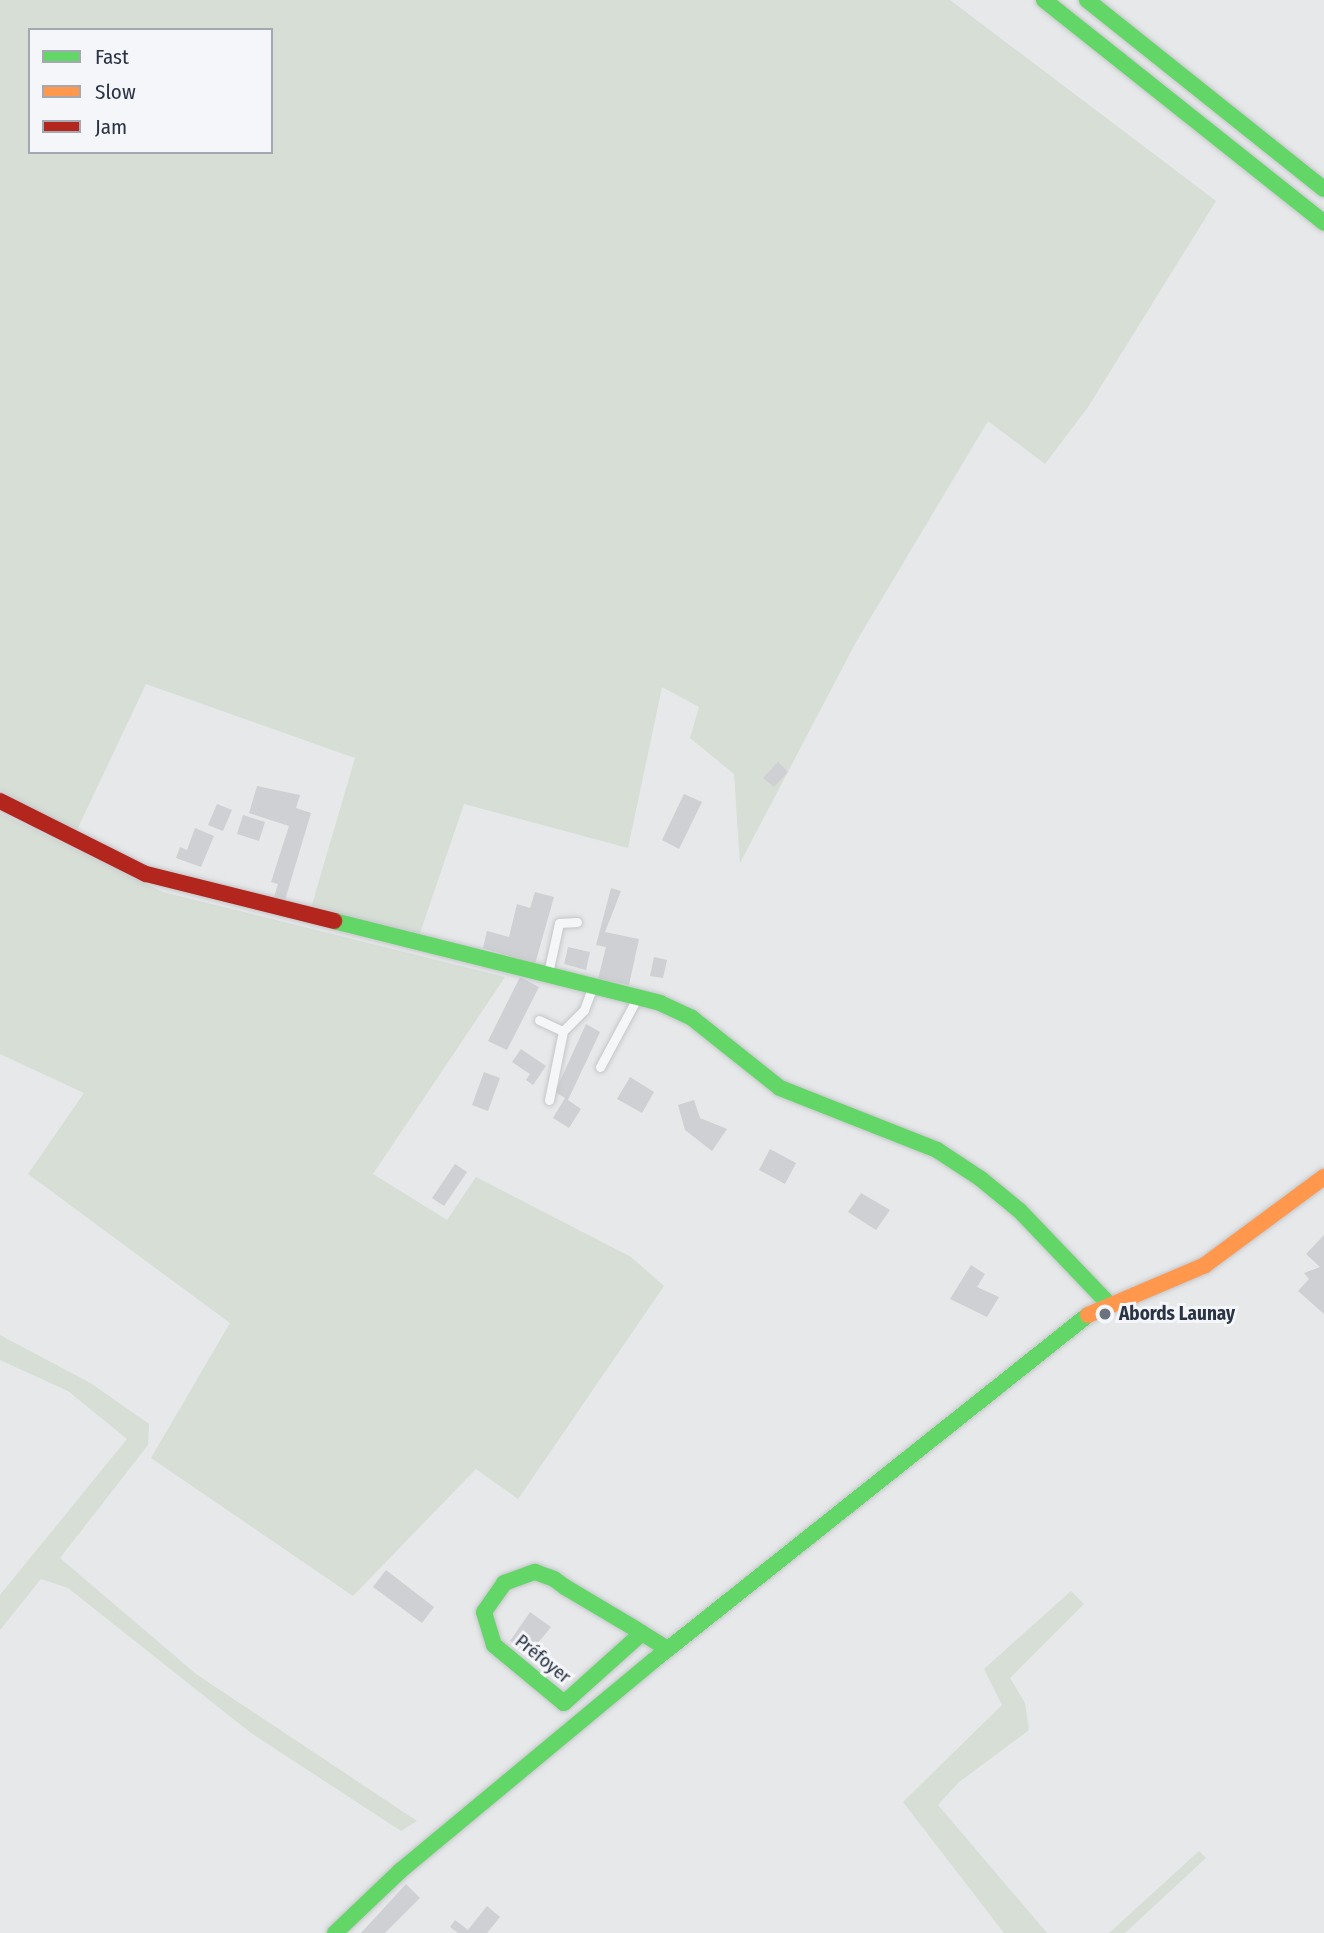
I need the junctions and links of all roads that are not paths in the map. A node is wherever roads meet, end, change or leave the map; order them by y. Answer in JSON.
{"nodes":[{"id":1,"x":1044,"y":0,"type":"edge"},
{"id":2,"x":1087,"y":0,"type":"edge"},
{"id":3,"x":1324,"y":190,"type":"edge"},
{"id":4,"x":1324,"y":223,"type":"edge"},
{"id":5,"x":0,"y":801,"type":"edge"},
{"id":6,"x":577,"y":922,"type":"dead end"},
{"id":7,"x":547,"y":974,"type":"junction"},
{"id":8,"x":593,"y":985,"type":"junction"},
{"id":9,"x":637,"y":997,"type":"junction"},
{"id":10,"x":539,"y":1020,"type":"dead end"},
{"id":11,"x":563,"y":1031,"type":"junction"},
{"id":12,"x":600,"y":1068,"type":"dead end"},
{"id":13,"x":549,"y":1100,"type":"dead end"},
{"id":14,"x":1321,"y":1185,"type":"edge"},
{"id":15,"x":1107,"y":1303,"type":"junction"},
{"id":16,"x":642,"y":1633,"type":"junction"},
{"id":17,"x":668,"y":1649,"type":"junction"},
{"id":18,"x":335,"y":1933,"type":"edge"}],
"edges":[{"from":1,"to":4,"type":"main road"},
{"from":2,"to":3,"type":"main road"},
{"from":5,"to":7,"type":"main road"},
{"from":6,"to":7,"type":"lane"},
{"from":7,"to":8,"type":"main road"},
{"from":8,"to":9,"type":"main road"},
{"from":8,"to":11,"type":"lane"},
{"from":9,"to":12,"type":"lane"},
{"from":9,"to":15,"type":"main road"},
{"from":10,"to":11,"type":"lane"},
{"from":11,"to":13,"type":"lane"},
{"from":14,"to":15,"type":"main road"},
{"from":15,"to":17,"type":"main road"},
{"from":16,"to":16,"type":"main road","name":"Préfoyer"},
{"from":16,"to":17,"type":"main road","name":"Préfoyer"},
{"from":17,"to":18,"type":"main road"}]}
